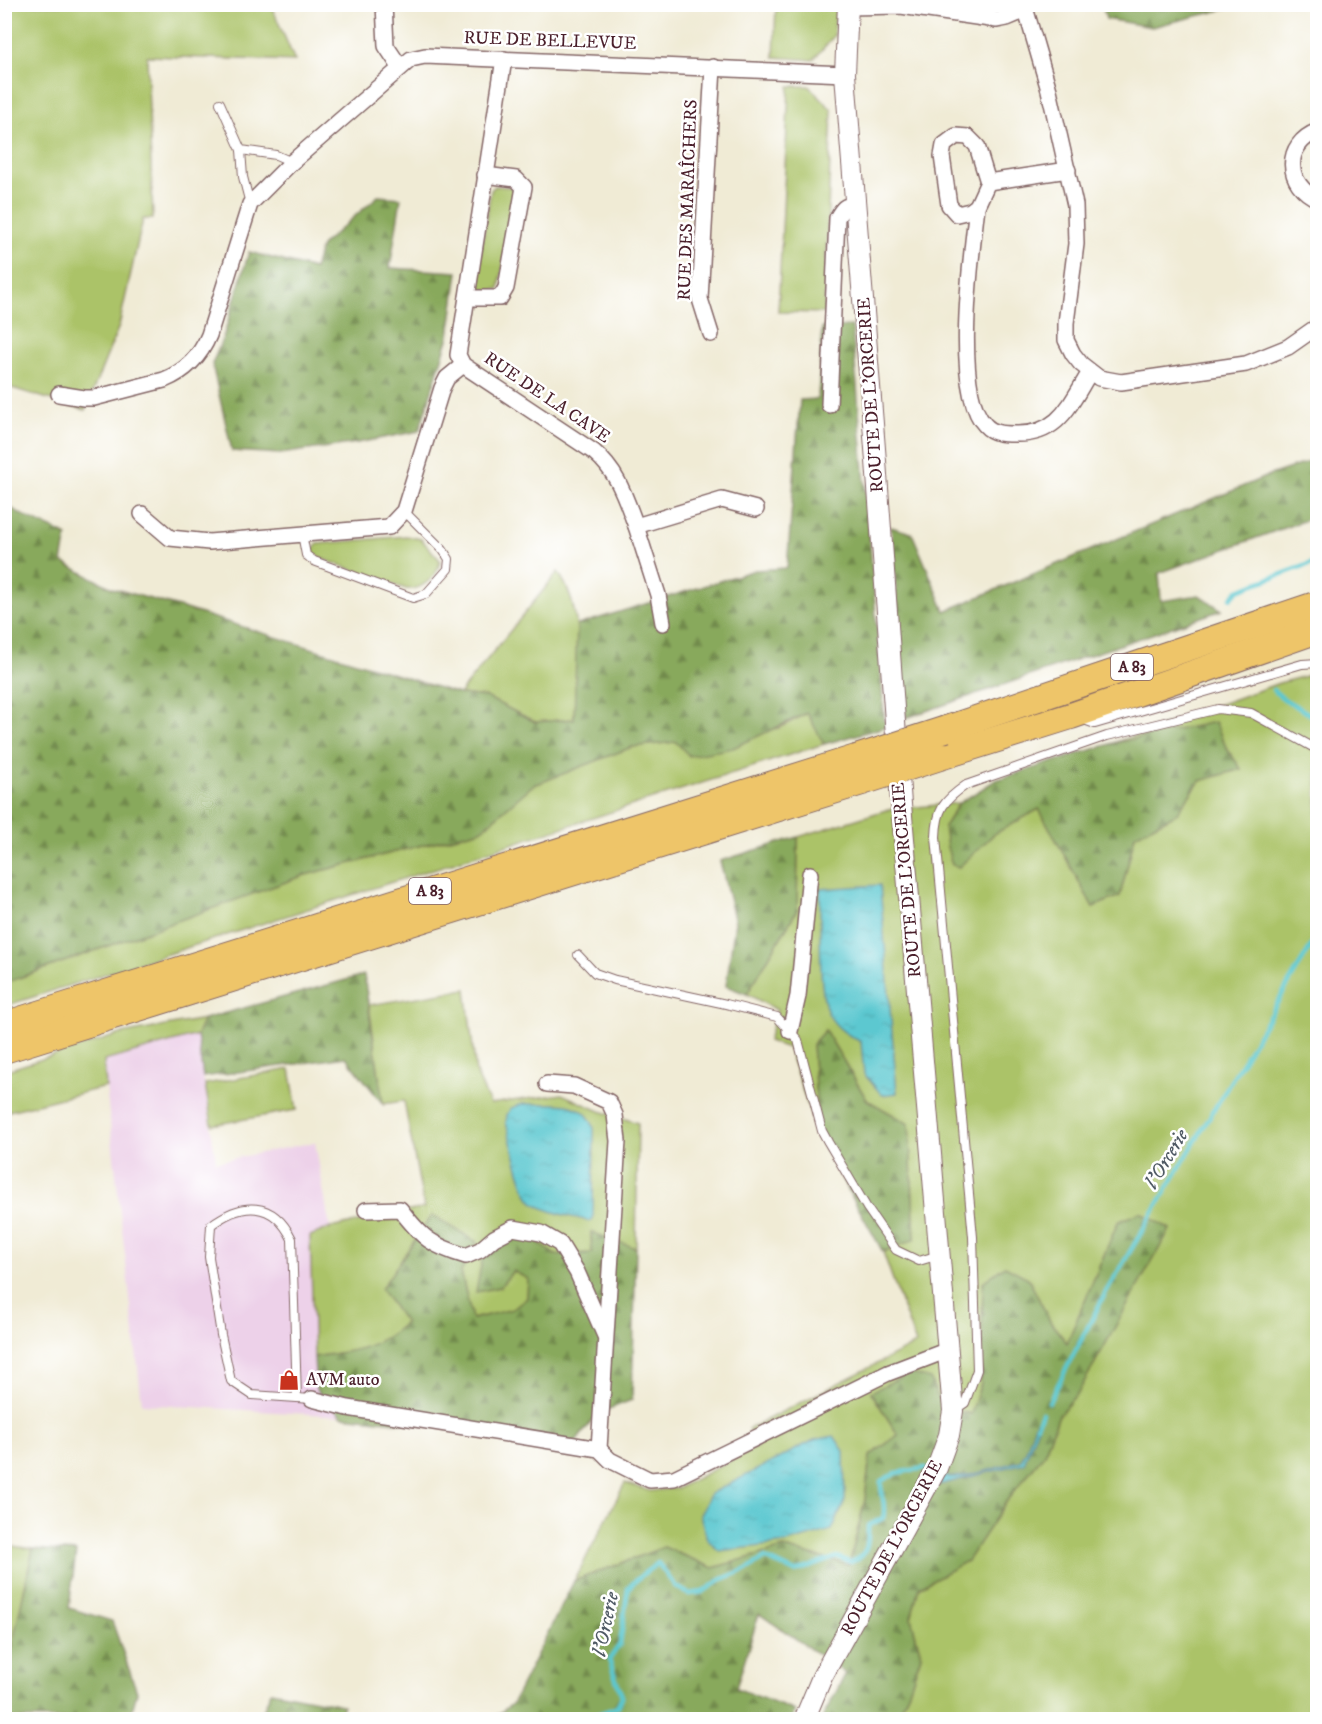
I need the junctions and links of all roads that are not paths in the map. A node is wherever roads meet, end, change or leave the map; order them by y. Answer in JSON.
{"nodes":[{"id":1,"x":384,"y":4,"type":"edge"},
{"id":2,"x":877,"y":5,"type":"edge"},
{"id":3,"x":848,"y":6,"type":"edge"},
{"id":4,"x":1021,"y":6,"type":"edge"},
{"id":5,"x":504,"y":59,"type":"junction"},
{"id":6,"x":400,"y":67,"type":"junction"},
{"id":7,"x":713,"y":68,"type":"junction"},
{"id":8,"x":845,"y":74,"type":"junction"},
{"id":9,"x":220,"y":103,"type":"dead end"},
{"id":10,"x":1317,"y":131,"type":"edge"},
{"id":11,"x":241,"y":150,"type":"junction"},
{"id":12,"x":292,"y":162,"type":"junction"},
{"id":13,"x":1068,"y":170,"type":"junction"},
{"id":14,"x":485,"y":175,"type":"junction"},
{"id":15,"x":988,"y":182,"type":"junction"},
{"id":16,"x":1317,"y":199,"type":"edge"},
{"id":17,"x":250,"y":204,"type":"junction"},
{"id":18,"x":856,"y":205,"type":"junction"},
{"id":19,"x":977,"y":206,"type":"junction"},
{"id":20,"x":467,"y":298,"type":"junction"},
{"id":21,"x":1317,"y":326,"type":"edge"},
{"id":22,"x":711,"y":334,"type":"dead end"},
{"id":23,"x":463,"y":365,"type":"junction"},
{"id":24,"x":1090,"y":372,"type":"junction"},
{"id":25,"x":58,"y":394,"type":"dead end"},
{"id":26,"x":829,"y":405,"type":"dead end"},
{"id":27,"x":756,"y":509,"type":"dead end"},
{"id":28,"x":404,"y":511,"type":"junction"},
{"id":29,"x":142,"y":514,"type":"dead end"},
{"id":30,"x":636,"y":526,"type":"junction"},
{"id":31,"x":303,"y":534,"type":"junction"},
{"id":32,"x":1317,"y":604,"type":"edge"},
{"id":33,"x":663,"y":623,"type":"dead end"},
{"id":34,"x":1317,"y":630,"type":"edge"},
{"id":35,"x":1317,"y":663,"type":"edge"},
{"id":36,"x":1071,"y":716,"type":"junction"},
{"id":37,"x":1317,"y":750,"type":"edge"},
{"id":38,"x":859,"y":770,"type":"junction"},
{"id":39,"x":810,"y":874,"type":"dead end"},
{"id":40,"x":578,"y":955,"type":"dead end"},
{"id":41,"x":4,"y":1025,"type":"edge"},
{"id":42,"x":790,"y":1031,"type":"junction"},
{"id":43,"x":4,"y":1050,"type":"edge"},
{"id":44,"x":547,"y":1084,"type":"dead end"},
{"id":45,"x":366,"y":1210,"type":"dead end"},
{"id":46,"x":940,"y":1255,"type":"junction"},
{"id":47,"x":606,"y":1339,"type":"junction"},
{"id":48,"x":948,"y":1350,"type":"junction"},
{"id":49,"x":305,"y":1399,"type":"junction"},
{"id":50,"x":953,"y":1411,"type":"junction"},
{"id":51,"x":599,"y":1449,"type":"junction"},
{"id":52,"x":804,"y":1719,"type":"edge"}],
"edges":[{"from":1,"to":6,"type":"street"},
{"from":2,"to":3,"type":"street"},
{"from":2,"to":4,"type":"street"},
{"from":3,"to":8,"type":"street","name":"ROUTE DE L'ORCERIE"},
{"from":4,"to":13,"type":"street"},
{"from":5,"to":6,"type":"street","name":"RUE DE BELLEVUE"},
{"from":5,"to":7,"type":"street","name":"RUE DE BELLEVUE"},
{"from":5,"to":14,"type":"street","name":"RUE DE LA CAVE"},
{"from":6,"to":12,"type":"street","name":"RUE DE BELLEVUE"},
{"from":7,"to":8,"type":"street","name":"RUE DE BELLEVUE"},
{"from":7,"to":22,"type":"street","name":"RUE DES MARAÎCHERS"},
{"from":8,"to":18,"type":"street","name":"ROUTE DE L'ORCERIE"},
{"from":9,"to":11,"type":"lane"},
{"from":10,"to":16,"type":"street"},
{"from":11,"to":12,"type":"lane"},
{"from":11,"to":17,"type":"lane"},
{"from":12,"to":17,"type":"street","name":"RUE DE BELLEVUE"},
{"from":13,"to":15,"type":"street"},
{"from":13,"to":24,"type":"street"},
{"from":14,"to":20,"type":"street","name":"RUE DE LA CAVE"},
{"from":14,"to":20,"type":"street"},
{"from":15,"to":19,"type":"street"},
{"from":15,"to":19,"type":"street"},
{"from":17,"to":25,"type":"street","name":"RUE DE BELLEVUE"},
{"from":18,"to":26,"type":"street"},
{"from":18,"to":46,"type":"street","name":"ROUTE DE L'ORCERIE"},
{"from":19,"to":24,"type":"street"},
{"from":20,"to":23,"type":"street","name":"RUE DE LA CAVE"},
{"from":21,"to":24,"type":"street"},
{"from":23,"to":28,"type":"street"},
{"from":23,"to":30,"type":"street","name":"RUE DE LA CAVE"},
{"from":27,"to":30,"type":"street"},
{"from":28,"to":31,"type":"street"},
{"from":28,"to":31,"type":"lane"},
{"from":29,"to":31,"type":"street"},
{"from":30,"to":33,"type":"street","name":"RUE DE LA CAVE"},
{"from":32,"to":38,"type":"highway","number":"A 83","bridge":true},
{"from":34,"to":36,"type":"highway","number":"A 83"},
{"from":35,"to":36,"type":"lane"},
{"from":36,"to":38,"type":"highway","number":"A 83","bridge":true},
{"from":37,"to":50,"type":"lane"},
{"from":38,"to":41,"type":"highway","number":"A 83"},
{"from":38,"to":43,"type":"highway","number":"A 83"},
{"from":39,"to":42,"type":"street"},
{"from":40,"to":42,"type":"lane"},
{"from":42,"to":46,"type":"lane"},
{"from":44,"to":47,"type":"street"},
{"from":45,"to":47,"type":"street"},
{"from":46,"to":48,"type":"street","name":"ROUTE DE L'ORCERIE"},
{"from":47,"to":51,"type":"street"},
{"from":48,"to":50,"type":"street","name":"ROUTE DE L'ORCERIE"},
{"from":48,"to":51,"type":"street"},
{"from":49,"to":49,"type":"lane"},
{"from":49,"to":51,"type":"street"},
{"from":50,"to":52,"type":"street","name":"ROUTE DE L'ORCERIE"}]}
